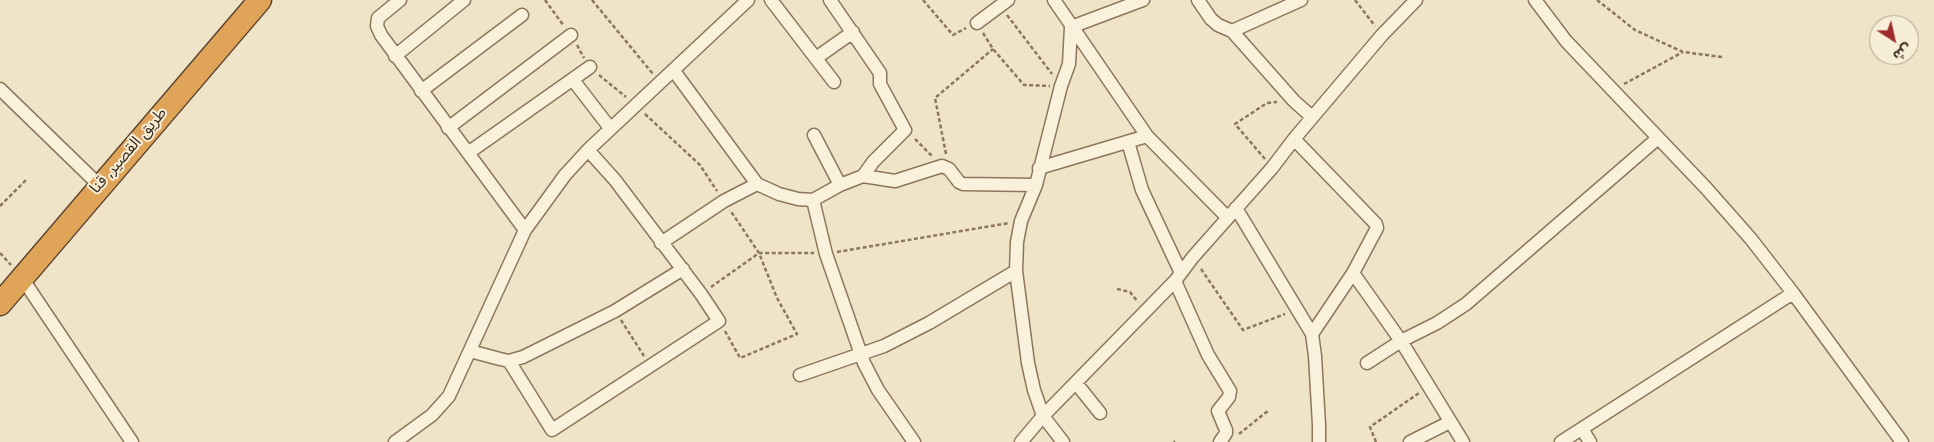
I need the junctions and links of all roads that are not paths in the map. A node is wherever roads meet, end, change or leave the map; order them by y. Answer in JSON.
{"nodes":[{"id":1,"x":260,"y":0,"type":"edge"},
{"id":2,"x":400,"y":0,"type":"edge"},
{"id":3,"x":464,"y":0,"type":"edge"},
{"id":4,"x":748,"y":0,"type":"edge"},
{"id":5,"x":771,"y":0,"type":"edge"},
{"id":6,"x":830,"y":0,"type":"edge"},
{"id":7,"x":1054,"y":0,"type":"edge"},
{"id":8,"x":1142,"y":0,"type":"edge"},
{"id":9,"x":1198,"y":0,"type":"edge"},
{"id":10,"x":1301,"y":0,"type":"edge"},
{"id":11,"x":1416,"y":0,"type":"edge"},
{"id":12,"x":1535,"y":0,"type":"edge"},
{"id":13,"x":1004,"y":3,"type":"edge"},
{"id":14,"x":522,"y":15,"type":"dead end"},
{"id":15,"x":977,"y":23,"type":"road end"},
{"id":16,"x":1071,"y":28,"type":"junction"},
{"id":17,"x":1232,"y":31,"type":"junction"},
{"id":18,"x":853,"y":32,"type":"junction"},
{"id":19,"x":571,"y":35,"type":"road end"},
{"id":20,"x":395,"y":56,"type":"junction"},
{"id":21,"x":816,"y":58,"type":"junction"},
{"id":22,"x":590,"y":67,"type":"road end"},
{"id":23,"x":674,"y":71,"type":"junction"},
{"id":24,"x":574,"y":80,"type":"junction"},
{"id":25,"x":834,"y":82,"type":"dead end"},
{"id":26,"x":0,"y":89,"type":"edge"},
{"id":27,"x":421,"y":91,"type":"junction"},
{"id":28,"x":1312,"y":117,"type":"junction"},
{"id":29,"x":448,"y":128,"type":"junction"},
{"id":30,"x":610,"y":128,"type":"junction"},
{"id":31,"x":814,"y":135,"type":"dead end"},
{"id":32,"x":1147,"y":136,"type":"junction"},
{"id":33,"x":1658,"y":138,"type":"junction"},
{"id":34,"x":1294,"y":139,"type":"junction"},
{"id":35,"x":1128,"y":142,"type":"junction"},
{"id":36,"x":588,"y":150,"type":"junction"},
{"id":37,"x":468,"y":153,"type":"junction"},
{"id":38,"x":1040,"y":168,"type":"junction"},
{"id":39,"x":863,"y":176,"type":"junction"},
{"id":40,"x":756,"y":184,"type":"junction"},
{"id":41,"x":840,"y":185,"type":"junction"},
{"id":42,"x":1036,"y":185,"type":"junction"},
{"id":43,"x":100,"y":186,"type":"junction"},
{"id":44,"x":813,"y":200,"type":"junction"},
{"id":45,"x":1232,"y":213,"type":"junction"},
{"id":46,"x":526,"y":230,"type":"junction"},
{"id":47,"x":662,"y":243,"type":"junction"},
{"id":48,"x":683,"y":269,"type":"junction"},
{"id":49,"x":1016,"y":270,"type":"junction"},
{"id":50,"x":1353,"y":273,"type":"junction"},
{"id":51,"x":1178,"y":277,"type":"junction"},
{"id":52,"x":22,"y":278,"type":"junction"},
{"id":53,"x":1793,"y":293,"type":"junction"},
{"id":54,"x":0,"y":304,"type":"edge"},
{"id":55,"x":1312,"y":334,"type":"junction"},
{"id":56,"x":1401,"y":341,"type":"junction"},
{"id":57,"x":470,"y":351,"type":"junction"},
{"id":58,"x":861,"y":353,"type":"junction"},
{"id":59,"x":509,"y":360,"type":"junction"},
{"id":60,"x":1367,"y":363,"type":"dead end"},
{"id":61,"x":800,"y":374,"type":"dead end"},
{"id":62,"x":1076,"y":383,"type":"junction"},
{"id":63,"x":1100,"y":413,"type":"dead end"},
{"id":64,"x":1043,"y":416,"type":"junction"},
{"id":65,"x":1450,"y":422,"type":"junction"},
{"id":66,"x":1582,"y":429,"type":"junction"},
{"id":67,"x":132,"y":442,"type":"edge"},
{"id":68,"x":395,"y":442,"type":"edge"},
{"id":69,"x":914,"y":442,"type":"edge"},
{"id":70,"x":1021,"y":442,"type":"edge"},
{"id":71,"x":1062,"y":442,"type":"edge"},
{"id":72,"x":1220,"y":442,"type":"edge"},
{"id":73,"x":1319,"y":442,"type":"edge"},
{"id":74,"x":1410,"y":442,"type":"edge"},
{"id":75,"x":1463,"y":442,"type":"edge"},
{"id":76,"x":1561,"y":442,"type":"edge"},
{"id":77,"x":1590,"y":442,"type":"edge"},
{"id":78,"x":1902,"y":442,"type":"edge"}],
"edges":[{"from":1,"to":43,"type":"highway","name":"طريق القصير, قنا"},
{"from":2,"to":20,"type":"street"},
{"from":3,"to":20,"type":"street"},
{"from":4,"to":23,"type":"street"},
{"from":5,"to":21,"type":"street"},
{"from":6,"to":18,"type":"street"},
{"from":7,"to":16,"type":"street"},
{"from":8,"to":16,"type":"street"},
{"from":9,"to":17,"type":"street"},
{"from":10,"to":17,"type":"street"},
{"from":11,"to":28,"type":"street"},
{"from":12,"to":33,"type":"street"},
{"from":13,"to":15,"type":"street"},
{"from":14,"to":27,"type":"street"},
{"from":16,"to":32,"type":"street"},
{"from":16,"to":38,"type":"street"},
{"from":17,"to":28,"type":"street"},
{"from":18,"to":21,"type":"street"},
{"from":18,"to":39,"type":"street"},
{"from":19,"to":29,"type":"street"},
{"from":20,"to":27,"type":"street"},
{"from":21,"to":25,"type":"street"},
{"from":22,"to":24,"type":"street"},
{"from":23,"to":30,"type":"street"},
{"from":23,"to":40,"type":"street"},
{"from":24,"to":30,"type":"street"},
{"from":24,"to":37,"type":"street"},
{"from":26,"to":43,"type":"street"},
{"from":27,"to":29,"type":"street"},
{"from":28,"to":34,"type":"street"},
{"from":29,"to":37,"type":"street"},
{"from":30,"to":36,"type":"street"},
{"from":31,"to":41,"type":"street"},
{"from":32,"to":35,"type":"street"},
{"from":32,"to":45,"type":"street"},
{"from":33,"to":53,"type":"street"},
{"from":33,"to":56,"type":"street"},
{"from":34,"to":45,"type":"street"},
{"from":34,"to":50,"type":"street"},
{"from":35,"to":38,"type":"street"},
{"from":35,"to":51,"type":"street"},
{"from":36,"to":46,"type":"street"},
{"from":36,"to":47,"type":"street"},
{"from":37,"to":46,"type":"street"},
{"from":38,"to":42,"type":"street"},
{"from":39,"to":41,"type":"street"},
{"from":39,"to":42,"type":"street"},
{"from":40,"to":44,"type":"street"},
{"from":40,"to":47,"type":"street"},
{"from":41,"to":44,"type":"street"},
{"from":42,"to":49,"type":"street"},
{"from":43,"to":52,"type":"highway","name":"طريق القصير, قنا"},
{"from":44,"to":58,"type":"street"},
{"from":45,"to":51,"type":"street"},
{"from":45,"to":55,"type":"street"},
{"from":46,"to":57,"type":"street"},
{"from":47,"to":48,"type":"street"},
{"from":48,"to":59,"type":"street"},
{"from":48,"to":59,"type":"street"},
{"from":49,"to":58,"type":"street"},
{"from":49,"to":64,"type":"street"},
{"from":50,"to":55,"type":"street"},
{"from":50,"to":56,"type":"street"},
{"from":51,"to":62,"type":"street"},
{"from":51,"to":72,"type":"street"},
{"from":52,"to":54,"type":"highway","name":"طريق القصير, قنا"},
{"from":52,"to":67,"type":"street"},
{"from":53,"to":66,"type":"street"},
{"from":53,"to":78,"type":"street"},
{"from":55,"to":73,"type":"street"},
{"from":56,"to":60,"type":"street"},
{"from":56,"to":65,"type":"street"},
{"from":57,"to":59,"type":"street"},
{"from":57,"to":68,"type":"street"},
{"from":58,"to":61,"type":"street"},
{"from":58,"to":69,"type":"street"},
{"from":62,"to":63,"type":"street"},
{"from":62,"to":64,"type":"street"},
{"from":64,"to":70,"type":"street"},
{"from":64,"to":71,"type":"street"},
{"from":65,"to":74,"type":"street"},
{"from":65,"to":75,"type":"street"},
{"from":66,"to":76,"type":"street"},
{"from":66,"to":77,"type":"street"}]}
